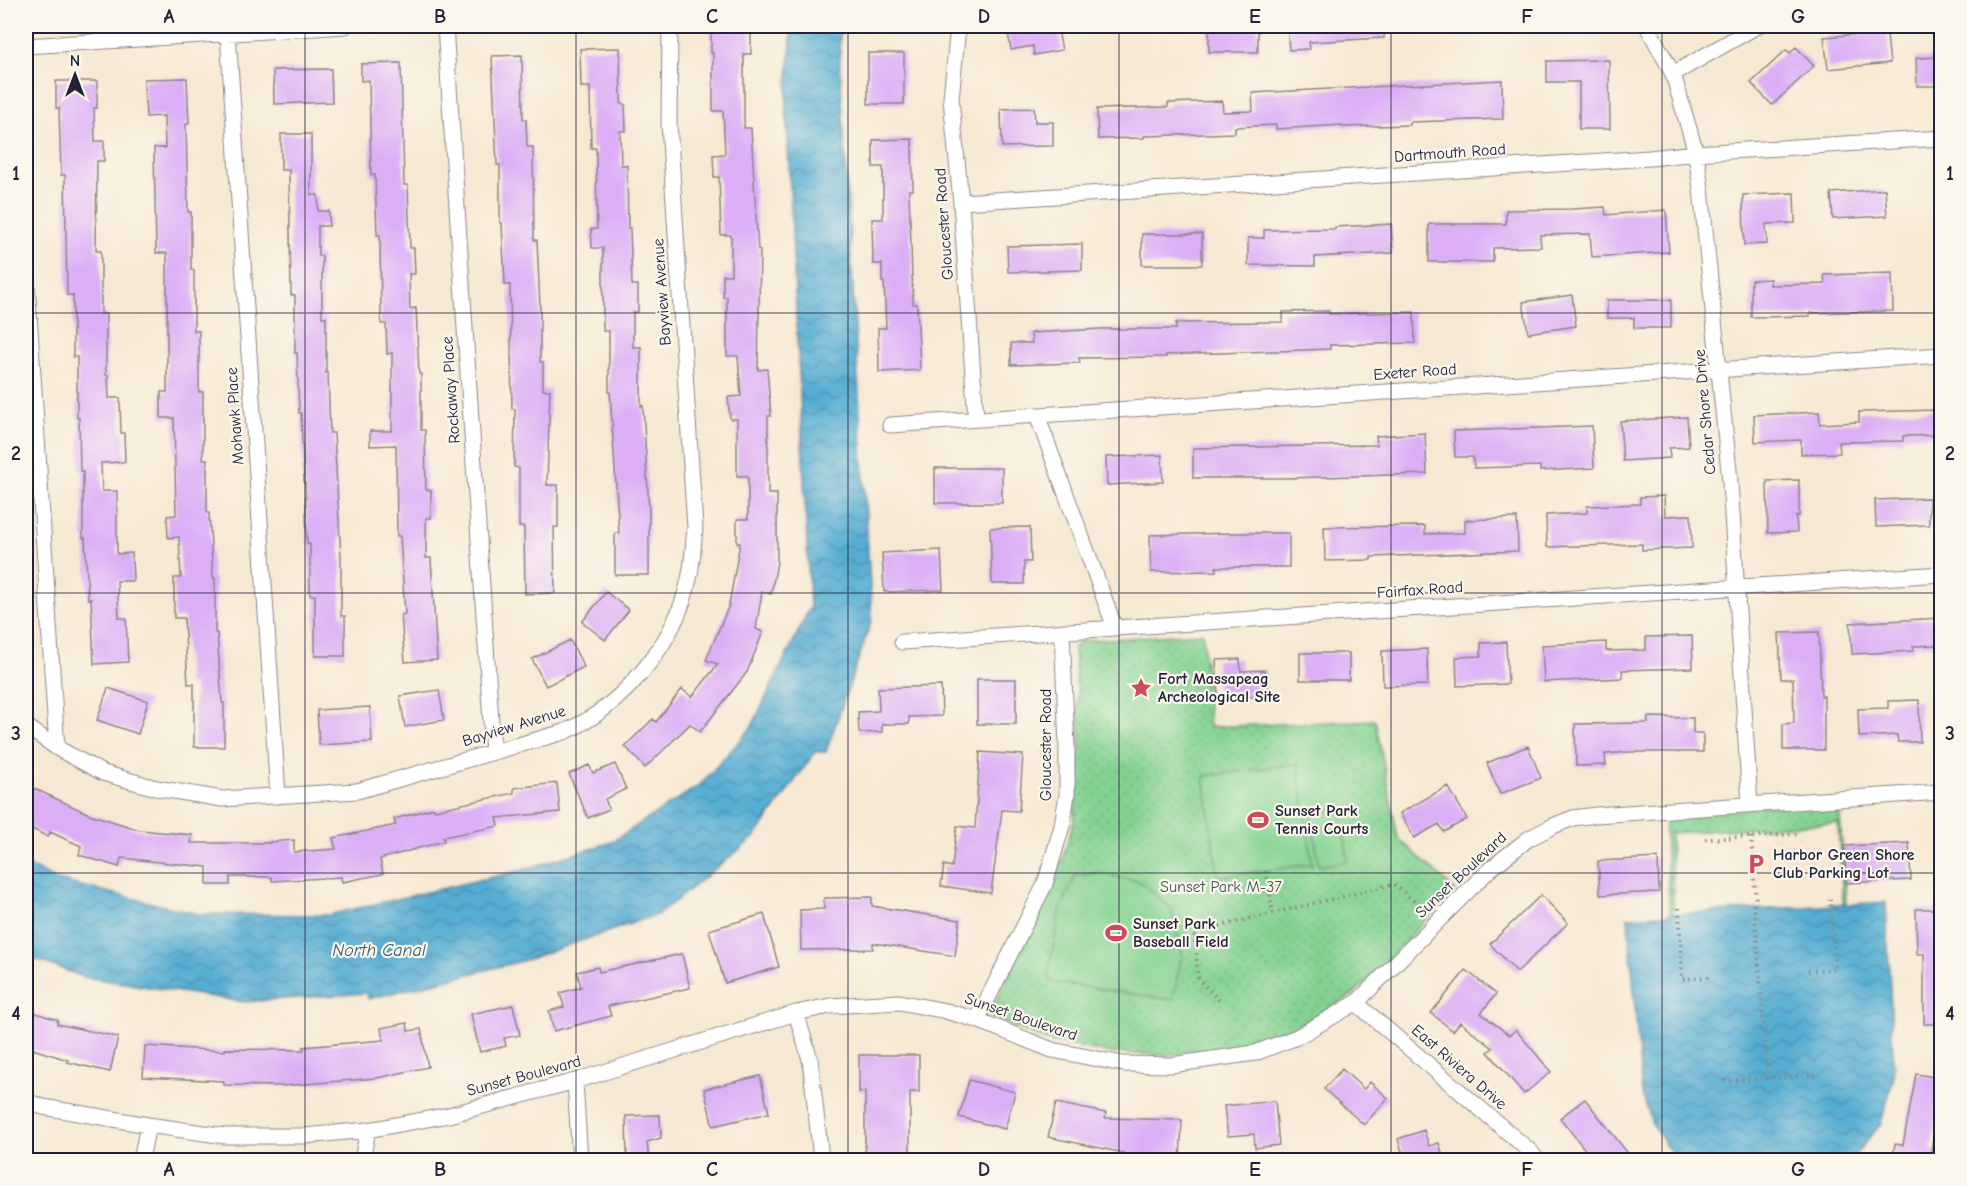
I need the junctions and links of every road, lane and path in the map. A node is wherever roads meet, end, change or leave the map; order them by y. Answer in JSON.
{"nodes":[{"id":1,"x":345,"y":26,"type":"edge"},
{"id":2,"x":445,"y":26,"type":"edge"},
{"id":3,"x":670,"y":26,"type":"edge"},
{"id":4,"x":958,"y":26,"type":"edge"},
{"id":5,"x":1647,"y":26,"type":"edge"},
{"id":6,"x":1757,"y":26,"type":"edge"},
{"id":7,"x":228,"y":33,"type":"junction"},
{"id":8,"x":26,"y":46,"type":"edge"},
{"id":9,"x":1673,"y":74,"type":"junction"},
{"id":10,"x":1941,"y":138,"type":"edge"},
{"id":11,"x":1696,"y":153,"type":"junction"},
{"id":12,"x":961,"y":202,"type":"junction"},
{"id":13,"x":26,"y":267,"type":"edge"},
{"id":14,"x":1941,"y":355,"type":"edge"},
{"id":15,"x":1719,"y":370,"type":"junction"},
{"id":16,"x":1037,"y":415,"type":"junction"},
{"id":17,"x":976,"y":419,"type":"junction"},
{"id":18,"x":890,"y":425,"type":"dead end"},
{"id":19,"x":1941,"y":574,"type":"edge"},
{"id":20,"x":1736,"y":588,"type":"junction"},
{"id":21,"x":1115,"y":628,"type":"junction"},
{"id":22,"x":1062,"y":631,"type":"junction"},
{"id":23,"x":902,"y":642,"type":"dead end"},
{"id":24,"x":26,"y":726,"type":"edge"},
{"id":25,"x":57,"y":748,"type":"junction"},
{"id":26,"x":493,"y":752,"type":"junction"},
{"id":27,"x":1941,"y":792,"type":"edge"},
{"id":28,"x":278,"y":796,"type":"junction"},
{"id":29,"x":1750,"y":805,"type":"junction"},
{"id":30,"x":1800,"y":834,"type":"dead end"},
{"id":31,"x":1751,"y":837,"type":"junction"},
{"id":32,"x":1706,"y":839,"type":"dead end"},
{"id":33,"x":1266,"y":871,"type":"dead end"},
{"id":34,"x":1830,"y":899,"type":"dead end"},
{"id":35,"x":1679,"y":908,"type":"dead end"},
{"id":36,"x":1273,"y":914,"type":"junction"},
{"id":37,"x":1436,"y":921,"type":"junction"},
{"id":38,"x":1808,"y":971,"type":"dead end"},
{"id":39,"x":1709,"y":977,"type":"dead end"},
{"id":40,"x":1219,"y":1000,"type":"dead end"},
{"id":41,"x":1356,"y":1003,"type":"junction"},
{"id":42,"x":796,"y":1013,"type":"junction"},
{"id":43,"x":977,"y":1020,"type":"junction"},
{"id":44,"x":1820,"y":1075,"type":"dead end"},
{"id":45,"x":1768,"y":1078,"type":"junction"},
{"id":46,"x":575,"y":1081,"type":"junction"},
{"id":47,"x":1725,"y":1081,"type":"dead end"},
{"id":48,"x":26,"y":1101,"type":"edge"},
{"id":49,"x":148,"y":1125,"type":"junction"},
{"id":50,"x":368,"y":1130,"type":"junction"},
{"id":51,"x":141,"y":1161,"type":"edge"},
{"id":52,"x":362,"y":1161,"type":"edge"},
{"id":53,"x":580,"y":1161,"type":"edge"},
{"id":54,"x":820,"y":1161,"type":"edge"},
{"id":55,"x":1537,"y":1161,"type":"edge"}],
"edges":[{"from":1,"to":7,"type":"street"},
{"from":2,"to":26,"type":"street","name":"Rockaway Place"},
{"from":3,"to":26,"type":"street","name":"Bayview Avenue"},
{"from":4,"to":12,"type":"street","name":"Gloucester Road"},
{"from":5,"to":9,"type":"street","name":"Cedar Shore Drive"},
{"from":6,"to":9,"type":"street"},
{"from":7,"to":8,"type":"street"},
{"from":7,"to":28,"type":"street","name":"Mohawk Place"},
{"from":9,"to":11,"type":"street","name":"Cedar Shore Drive"},
{"from":10,"to":11,"type":"street","name":"Dartmouth Road"},
{"from":11,"to":12,"type":"street","name":"Dartmouth Road"},
{"from":11,"to":15,"type":"street","name":"Cedar Shore Drive"},
{"from":12,"to":17,"type":"street","name":"Gloucester Road"},
{"from":13,"to":25,"type":"street"},
{"from":14,"to":15,"type":"street","name":"Exeter Road"},
{"from":15,"to":16,"type":"street","name":"Exeter Road"},
{"from":15,"to":20,"type":"street","name":"Cedar Shore Drive"},
{"from":16,"to":17,"type":"street","name":"Exeter Road"},
{"from":16,"to":21,"type":"street"},
{"from":17,"to":18,"type":"street","name":"Exeter Road"},
{"from":19,"to":20,"type":"street","name":"Fairfax Road"},
{"from":20,"to":21,"type":"street","name":"Fairfax Road"},
{"from":20,"to":29,"type":"street","name":"Cedar Shore Drive"},
{"from":21,"to":22,"type":"street","name":"Fairfax Road"},
{"from":22,"to":23,"type":"street","name":"Fairfax Road"},
{"from":22,"to":43,"type":"street","name":"Gloucester Road"},
{"from":24,"to":25,"type":"street","name":"Bayview Avenue"},
{"from":25,"to":28,"type":"street","name":"Bayview Avenue"},
{"from":26,"to":28,"type":"street","name":"Bayview Avenue"},
{"from":27,"to":29,"type":"street","name":"Sunset Boulevard"},
{"from":29,"to":37,"type":"street","name":"Sunset Boulevard"},
{"from":30,"to":31,"type":"path"},
{"from":31,"to":32,"type":"path"},
{"from":31,"to":45,"type":"path"},
{"from":33,"to":36,"type":"path"},
{"from":34,"to":38,"type":"path"},
{"from":35,"to":39,"type":"path"},
{"from":36,"to":37,"type":"path"},
{"from":36,"to":40,"type":"path"},
{"from":37,"to":41,"type":"street","name":"Sunset Boulevard"},
{"from":41,"to":43,"type":"street","name":"Sunset Boulevard"},
{"from":41,"to":55,"type":"street","name":"East Riviera Drive"},
{"from":42,"to":43,"type":"street","name":"Sunset Boulevard"},
{"from":42,"to":46,"type":"street","name":"Sunset Boulevard"},
{"from":42,"to":54,"type":"street"},
{"from":44,"to":45,"type":"path"},
{"from":45,"to":47,"type":"path"},
{"from":46,"to":50,"type":"street","name":"Sunset Boulevard"},
{"from":46,"to":53,"type":"street"},
{"from":48,"to":49,"type":"street","name":"Sunset Boulevard"},
{"from":49,"to":50,"type":"street","name":"Sunset Boulevard"},
{"from":49,"to":51,"type":"street"},
{"from":50,"to":52,"type":"street"}]}
